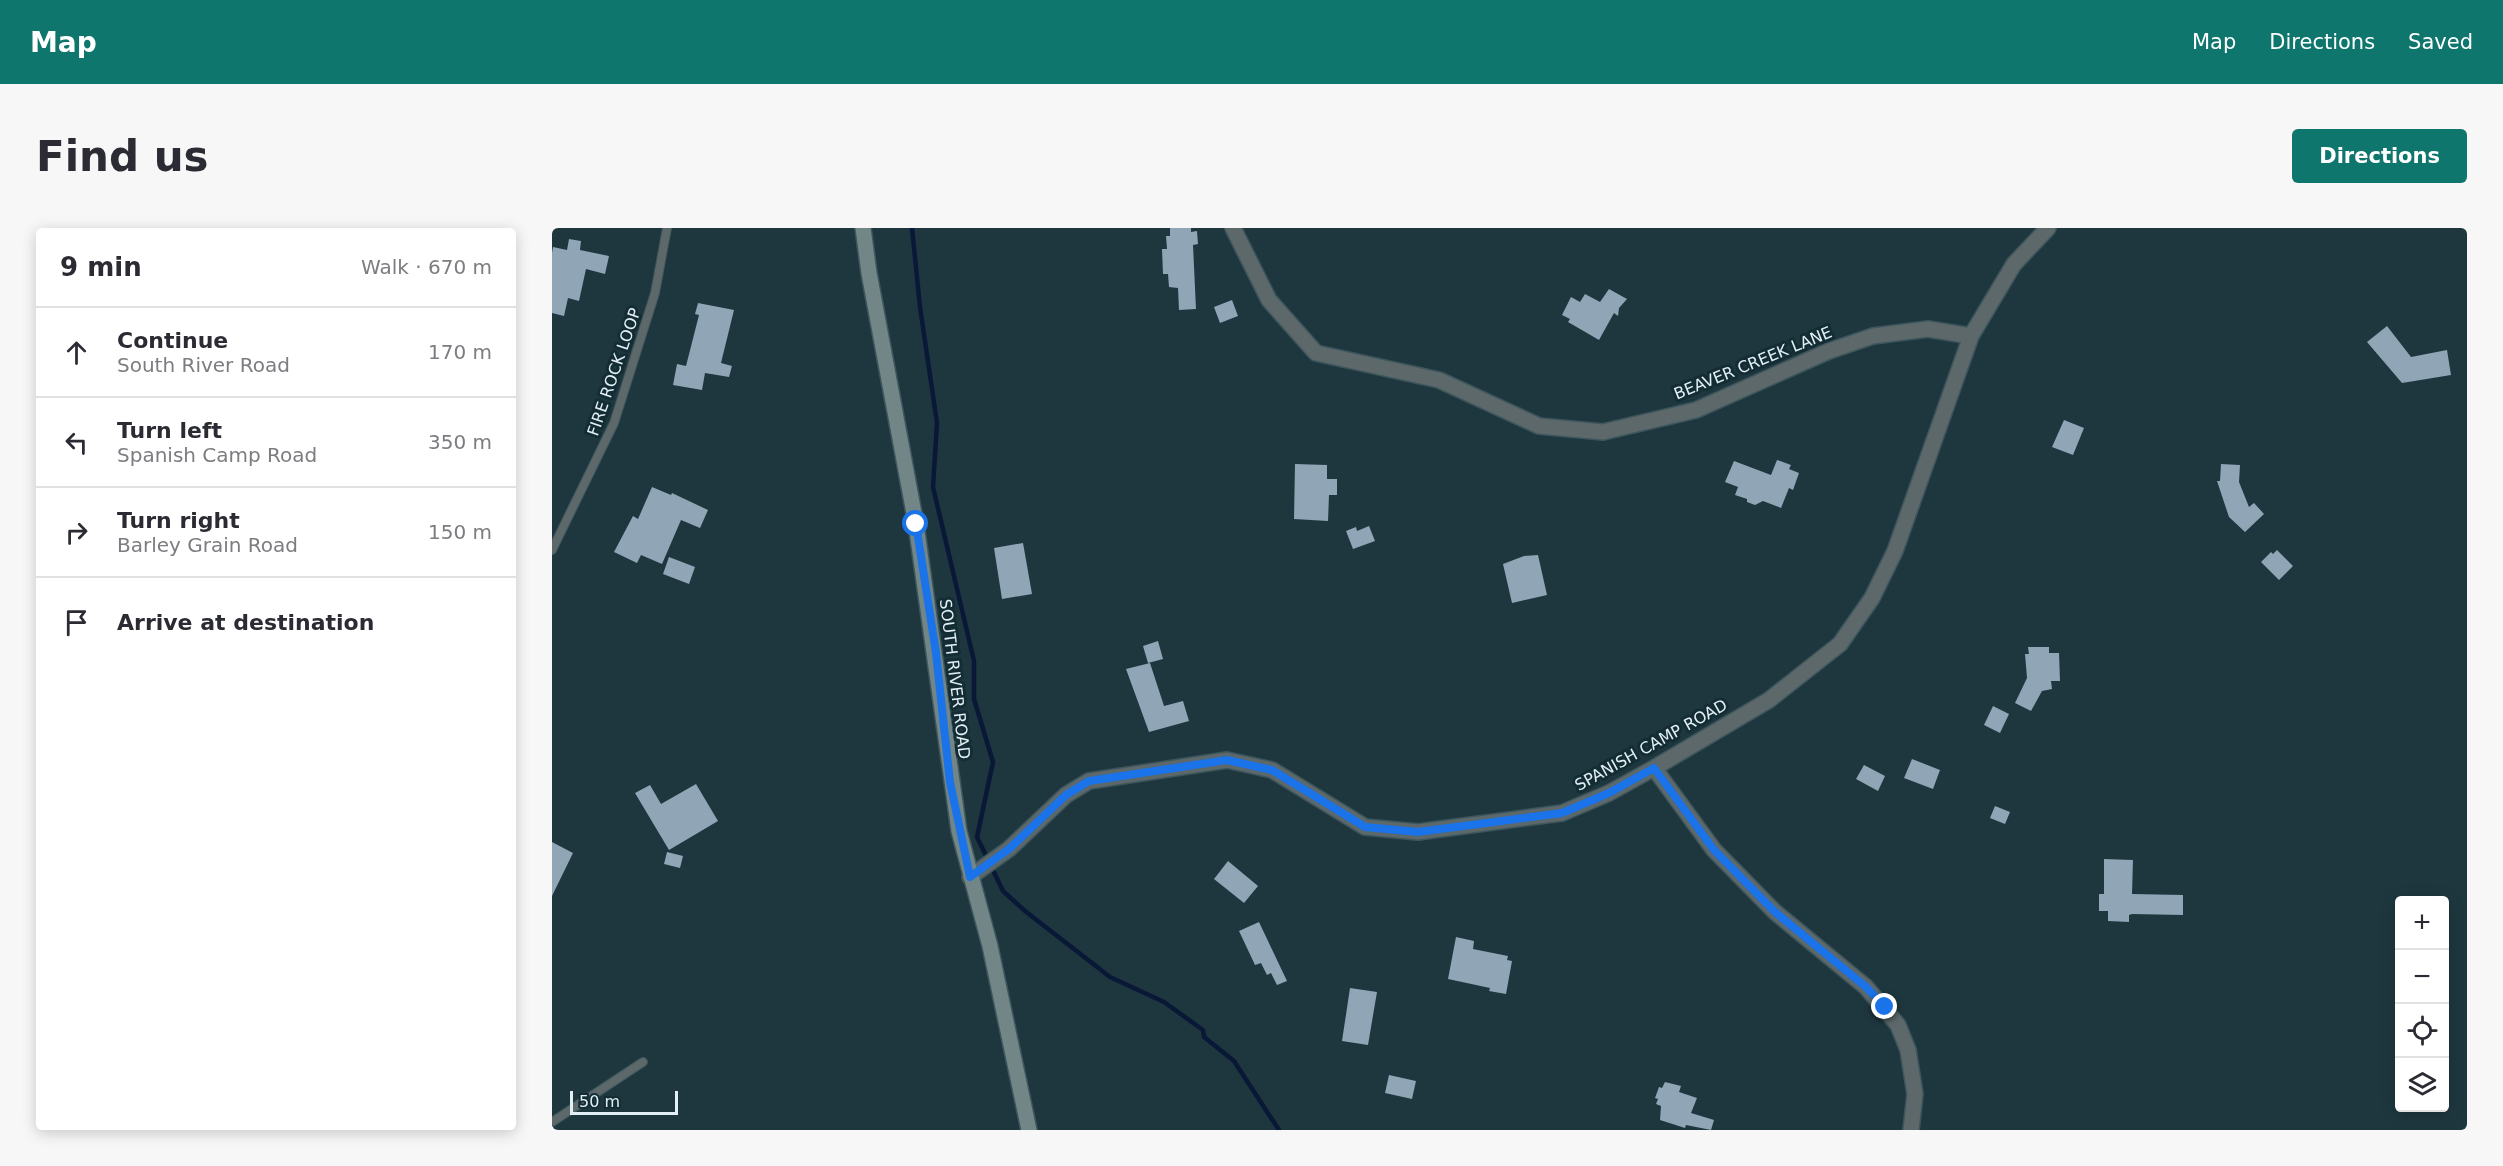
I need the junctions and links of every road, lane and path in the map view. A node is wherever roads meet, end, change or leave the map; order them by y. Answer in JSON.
{"nodes":[{"id":1,"x":667,"y":228,"type":"edge"},
{"id":2,"x":863,"y":228,"type":"edge"},
{"id":3,"x":1233,"y":228,"type":"edge"},
{"id":4,"x":2048,"y":228,"type":"edge"},
{"id":5,"x":1971,"y":336,"type":"junction"},
{"id":6,"x":552,"y":550,"type":"edge"},
{"id":7,"x":1654,"y":768,"type":"junction"},
{"id":8,"x":970,"y":877,"type":"junction"},
{"id":9,"x":643,"y":1062,"type":"dead end"},
{"id":10,"x":552,"y":1122,"type":"edge"},
{"id":11,"x":1029,"y":1130,"type":"edge"},
{"id":12,"x":1911,"y":1130,"type":"edge"}],
"edges":[{"from":1,"to":6,"type":"lane","name":"FIRE ROCK LOOP"},
{"from":2,"to":8,"type":"main road","name":"SOUTH RIVER ROAD"},
{"from":3,"to":5,"type":"street","name":"BEAVER CREEK LANE"},
{"from":4,"to":5,"type":"street","name":"SPANISH CAMP ROAD"},
{"from":5,"to":7,"type":"street","name":"SPANISH CAMP ROAD"},
{"from":7,"to":8,"type":"street","name":"SPANISH CAMP ROAD"},
{"from":7,"to":12,"type":"street"},
{"from":8,"to":11,"type":"main road","name":"SOUTH RIVER ROAD"},
{"from":9,"to":10,"type":"lane"}]}
